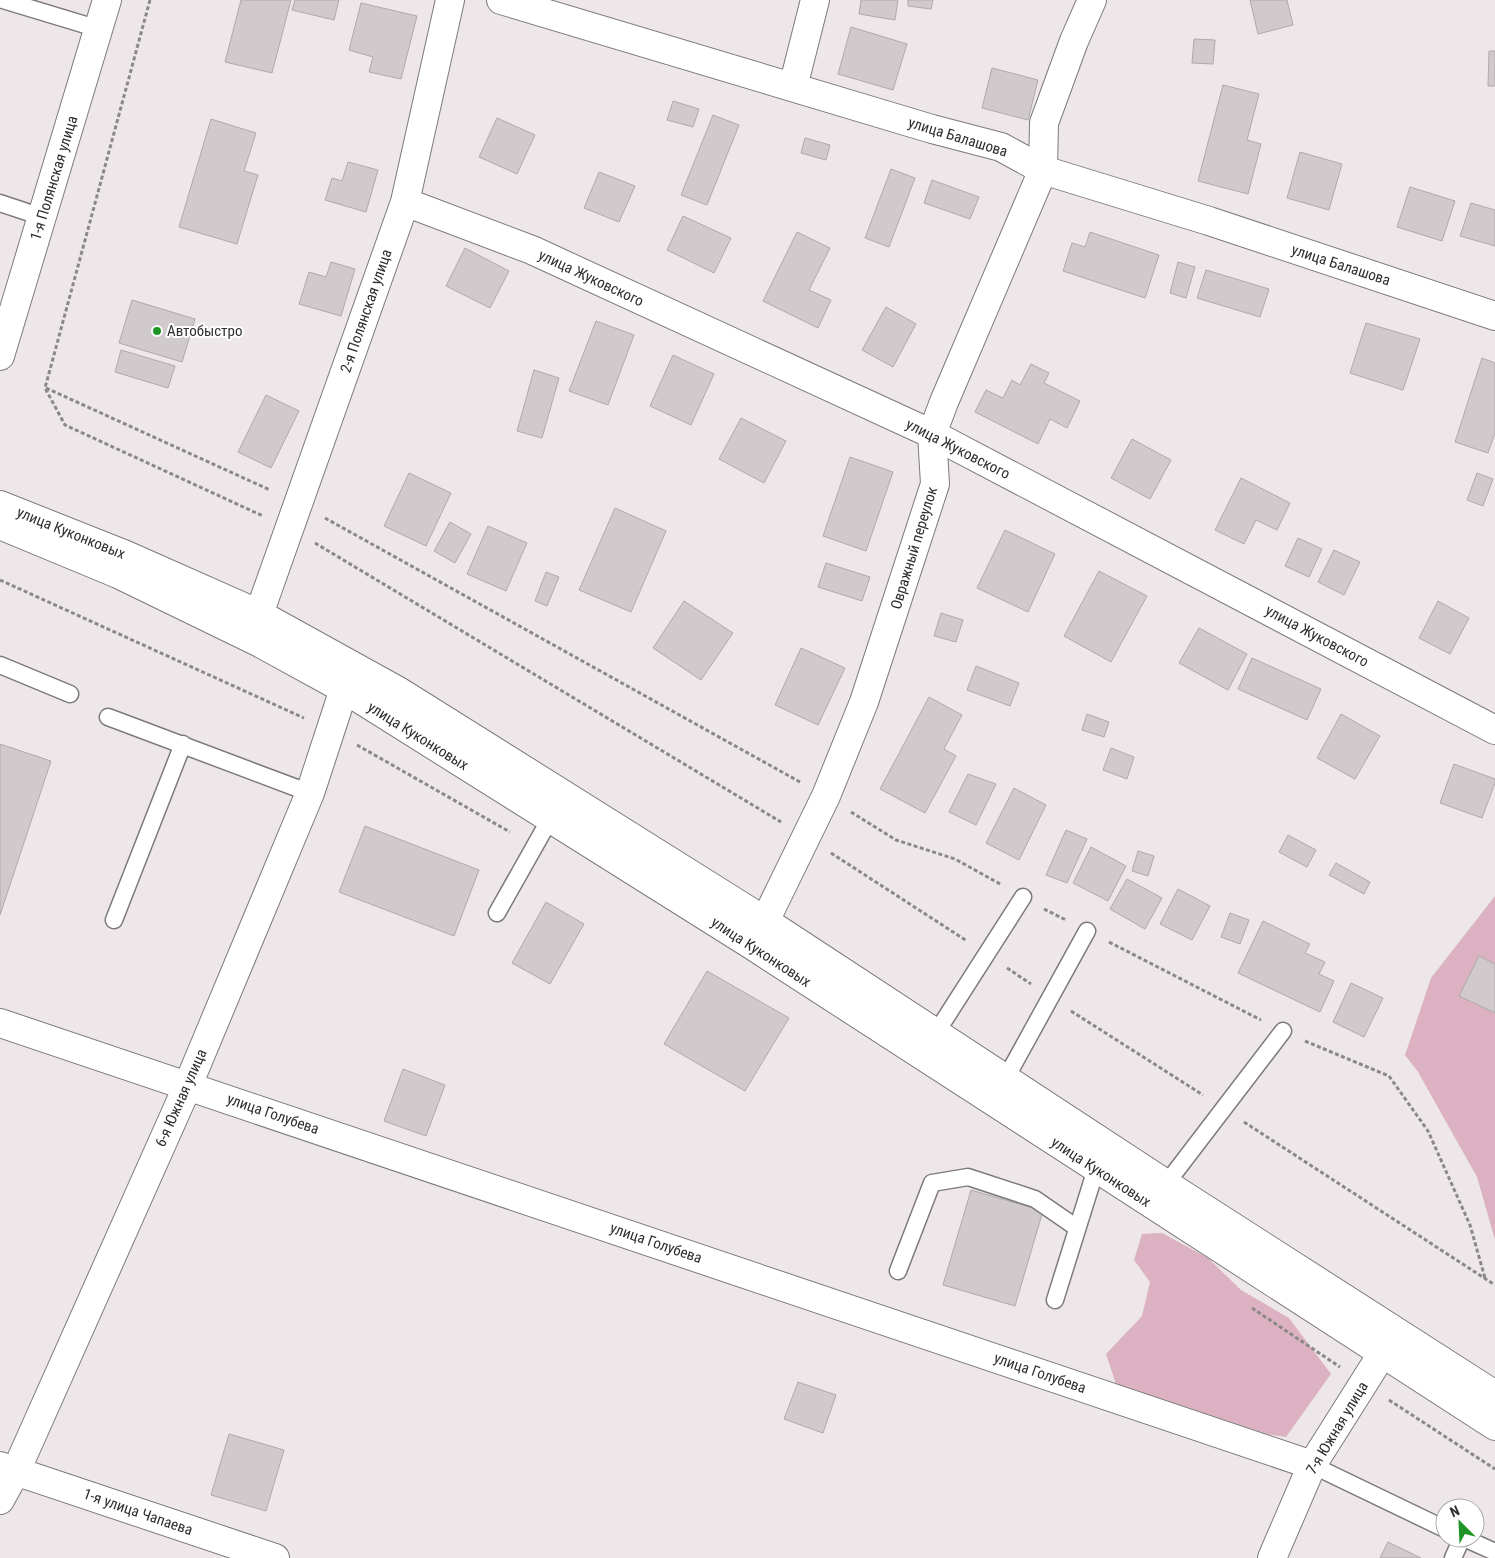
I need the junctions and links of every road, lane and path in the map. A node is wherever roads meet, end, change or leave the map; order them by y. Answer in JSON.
{"nodes":[{"id":1,"x":4,"y":0,"type":"edge"},
{"id":2,"x":107,"y":0,"type":"edge"},
{"id":3,"x":150,"y":0,"type":"edge"},
{"id":4,"x":450,"y":0,"type":"edge"},
{"id":5,"x":501,"y":0,"type":"edge"},
{"id":6,"x":815,"y":0,"type":"edge"},
{"id":7,"x":1092,"y":0,"type":"edge"},
{"id":8,"x":99,"y":29,"type":"junction"},
{"id":9,"x":793,"y":87,"type":"junction"},
{"id":10,"x":1042,"y":170,"type":"junction"},
{"id":11,"x":405,"y":202,"type":"junction"},
{"id":12,"x":0,"y":203,"type":"edge"},
{"id":13,"x":42,"y":217,"type":"junction"},
{"id":14,"x":1495,"y":316,"type":"edge"},
{"id":15,"x":0,"y":356,"type":"edge"},
{"id":16,"x":45,"y":388,"type":"junction"},
{"id":17,"x":932,"y":434,"type":"junction"},
{"id":18,"x":0,"y":505,"type":"edge"},
{"id":19,"x":294,"y":515,"type":"junction"},
{"id":20,"x":0,"y":525,"type":"edge"},
{"id":21,"x":0,"y":580,"type":"edge"},
{"id":22,"x":259,"y":614,"type":"junction"},
{"id":23,"x":0,"y":665,"type":"edge"},
{"id":24,"x":344,"y":689,"type":"junction"},
{"id":25,"x":70,"y":694,"type":"dead end"},
{"id":26,"x":108,"y":717,"type":"dead end"},
{"id":27,"x":331,"y":730,"type":"junction"},
{"id":28,"x":1495,"y":730,"type":"edge"},
{"id":29,"x":183,"y":744,"type":"junction"},
{"id":30,"x":310,"y":793,"type":"junction"},
{"id":31,"x":826,"y":796,"type":"junction"},
{"id":32,"x":550,"y":819,"type":"junction"},
{"id":33,"x":806,"y":837,"type":"junction"},
{"id":34,"x":535,"y":846,"type":"junction"},
{"id":35,"x":1023,"y":897,"type":"junction"},
{"id":36,"x":497,"y":912,"type":"dead end"},
{"id":37,"x":114,"y":920,"type":"dead end"},
{"id":38,"x":765,"y":921,"type":"junction"},
{"id":39,"x":1087,"y":931,"type":"junction"},
{"id":40,"x":987,"y":954,"type":"junction"},
{"id":41,"x":1050,"y":998,"type":"junction"},
{"id":42,"x":0,"y":1023,"type":"edge"},
{"id":43,"x":1283,"y":1031,"type":"junction"},
{"id":44,"x":936,"y":1033,"type":"junction"},
{"id":45,"x":1006,"y":1078,"type":"junction"},
{"id":46,"x":188,"y":1085,"type":"junction"},
{"id":47,"x":1224,"y":1109,"type":"junction"},
{"id":48,"x":1096,"y":1168,"type":"junction"},
{"id":49,"x":1166,"y":1184,"type":"junction"},
{"id":50,"x":1078,"y":1228,"type":"junction"},
{"id":51,"x":898,"y":1271,"type":"dead end"},
{"id":52,"x":1484,"y":1277,"type":"junction"},
{"id":53,"x":1495,"y":1285,"type":"edge"},
{"id":54,"x":1055,"y":1300,"type":"dead end"},
{"id":55,"x":1250,"y":1306,"type":"dead end"},
{"id":56,"x":1382,"y":1354,"type":"junction"},
{"id":57,"x":1364,"y":1384,"type":"junction"},
{"id":58,"x":1495,"y":1395,"type":"edge"},
{"id":59,"x":1495,"y":1426,"type":"edge"},
{"id":60,"x":1312,"y":1464,"type":"junction"},
{"id":61,"x":8,"y":1468,"type":"edge"},
{"id":62,"x":1495,"y":1469,"type":"edge"},
{"id":63,"x":0,"y":1500,"type":"edge"},
{"id":64,"x":1435,"y":1524,"type":"edge"},
{"id":65,"x":275,"y":1558,"type":"edge"},
{"id":66,"x":1272,"y":1558,"type":"edge"}],
"edges":[{"from":1,"to":8,"type":"lane"},
{"from":2,"to":8,"type":"street","name":"1-я Полянская улица"},
{"from":3,"to":16,"type":"path"},
{"from":4,"to":11,"type":"street","name":"2-я Полянская улица"},
{"from":5,"to":9,"type":"street","name":"улица Балашова"},
{"from":6,"to":9,"type":"street"},
{"from":7,"to":10,"type":"street","name":"Овражный переулок"},
{"from":8,"to":13,"type":"street","name":"1-я Полянская улица"},
{"from":9,"to":10,"type":"street","name":"улица Балашова"},
{"from":10,"to":14,"type":"street","name":"улица Балашова"},
{"from":10,"to":17,"type":"street","name":"Овражный переулок"},
{"from":11,"to":17,"type":"street","name":"улица Жуковского"},
{"from":11,"to":19,"type":"street","name":"2-я Полянская улица"},
{"from":12,"to":13,"type":"lane"},
{"from":13,"to":15,"type":"street","name":"1-я Полянская улица"},
{"from":16,"to":19,"type":"path"},
{"from":16,"to":19,"type":"path"},
{"from":17,"to":28,"type":"street","name":"улица Жуковского"},
{"from":17,"to":31,"type":"street","name":"Овражный переулок"},
{"from":18,"to":22,"type":"street","name":"улица Куконковых"},
{"from":19,"to":22,"type":"street","name":"2-я Полянская улица"},
{"from":19,"to":31,"type":"path"},
{"from":19,"to":33,"type":"path"},
{"from":20,"to":24,"type":"street","name":"улица Куконковых"},
{"from":21,"to":27,"type":"path"},
{"from":22,"to":38,"type":"street","name":"улица Куконковых"},
{"from":23,"to":25,"type":"lane"},
{"from":24,"to":27,"type":"street","name":"6-я Южная улица"},
{"from":24,"to":32,"type":"street","name":"улица Куконковых"},
{"from":26,"to":29,"type":"lane"},
{"from":27,"to":30,"type":"street","name":"6-я Южная улица"},
{"from":27,"to":34,"type":"path"},
{"from":29,"to":30,"type":"lane"},
{"from":29,"to":37,"type":"lane"},
{"from":30,"to":46,"type":"street","name":"6-я Южная улица"},
{"from":31,"to":33,"type":"street","name":"Овражный переулок"},
{"from":31,"to":35,"type":"path"},
{"from":32,"to":34,"type":"lane"},
{"from":32,"to":48,"type":"street","name":"улица Куконковых"},
{"from":33,"to":38,"type":"street","name":"Овражный переулок"},
{"from":33,"to":40,"type":"path"},
{"from":34,"to":36,"type":"lane"},
{"from":35,"to":39,"type":"path"},
{"from":35,"to":40,"type":"lane"},
{"from":38,"to":44,"type":"street","name":"улица Куконковых"},
{"from":39,"to":41,"type":"lane"},
{"from":39,"to":43,"type":"path"},
{"from":40,"to":41,"type":"path"},
{"from":40,"to":44,"type":"lane"},
{"from":41,"to":45,"type":"lane"},
{"from":41,"to":47,"type":"path"},
{"from":42,"to":46,"type":"street","name":"улица Голубева"},
{"from":43,"to":47,"type":"lane"},
{"from":43,"to":52,"type":"path"},
{"from":44,"to":45,"type":"street","name":"улица Куконковых"},
{"from":45,"to":49,"type":"street","name":"улица Куконковых"},
{"from":46,"to":60,"type":"street","name":"улица Голубева"},
{"from":46,"to":61,"type":"street","name":"6-я Южная улица"},
{"from":47,"to":49,"type":"lane"},
{"from":47,"to":52,"type":"path"},
{"from":48,"to":50,"type":"lane"},
{"from":48,"to":56,"type":"street","name":"улица Куконковых"},
{"from":49,"to":58,"type":"street","name":"улица Куконковых"},
{"from":50,"to":51,"type":"lane"},
{"from":50,"to":54,"type":"lane"},
{"from":52,"to":53,"type":"path"},
{"from":55,"to":57,"type":"path"},
{"from":56,"to":57,"type":"street","name":"7-я Южная улица"},
{"from":56,"to":59,"type":"street","name":"улица Куконковых"},
{"from":57,"to":60,"type":"street","name":"7-я Южная улица"},
{"from":57,"to":62,"type":"path"},
{"from":60,"to":64,"type":"lane"},
{"from":60,"to":66,"type":"street","name":"7-я Южная улица"},
{"from":61,"to":63,"type":"street","name":"6-я Южная улица"},
{"from":61,"to":65,"type":"street","name":"1-я улица Чапаева"}]}
